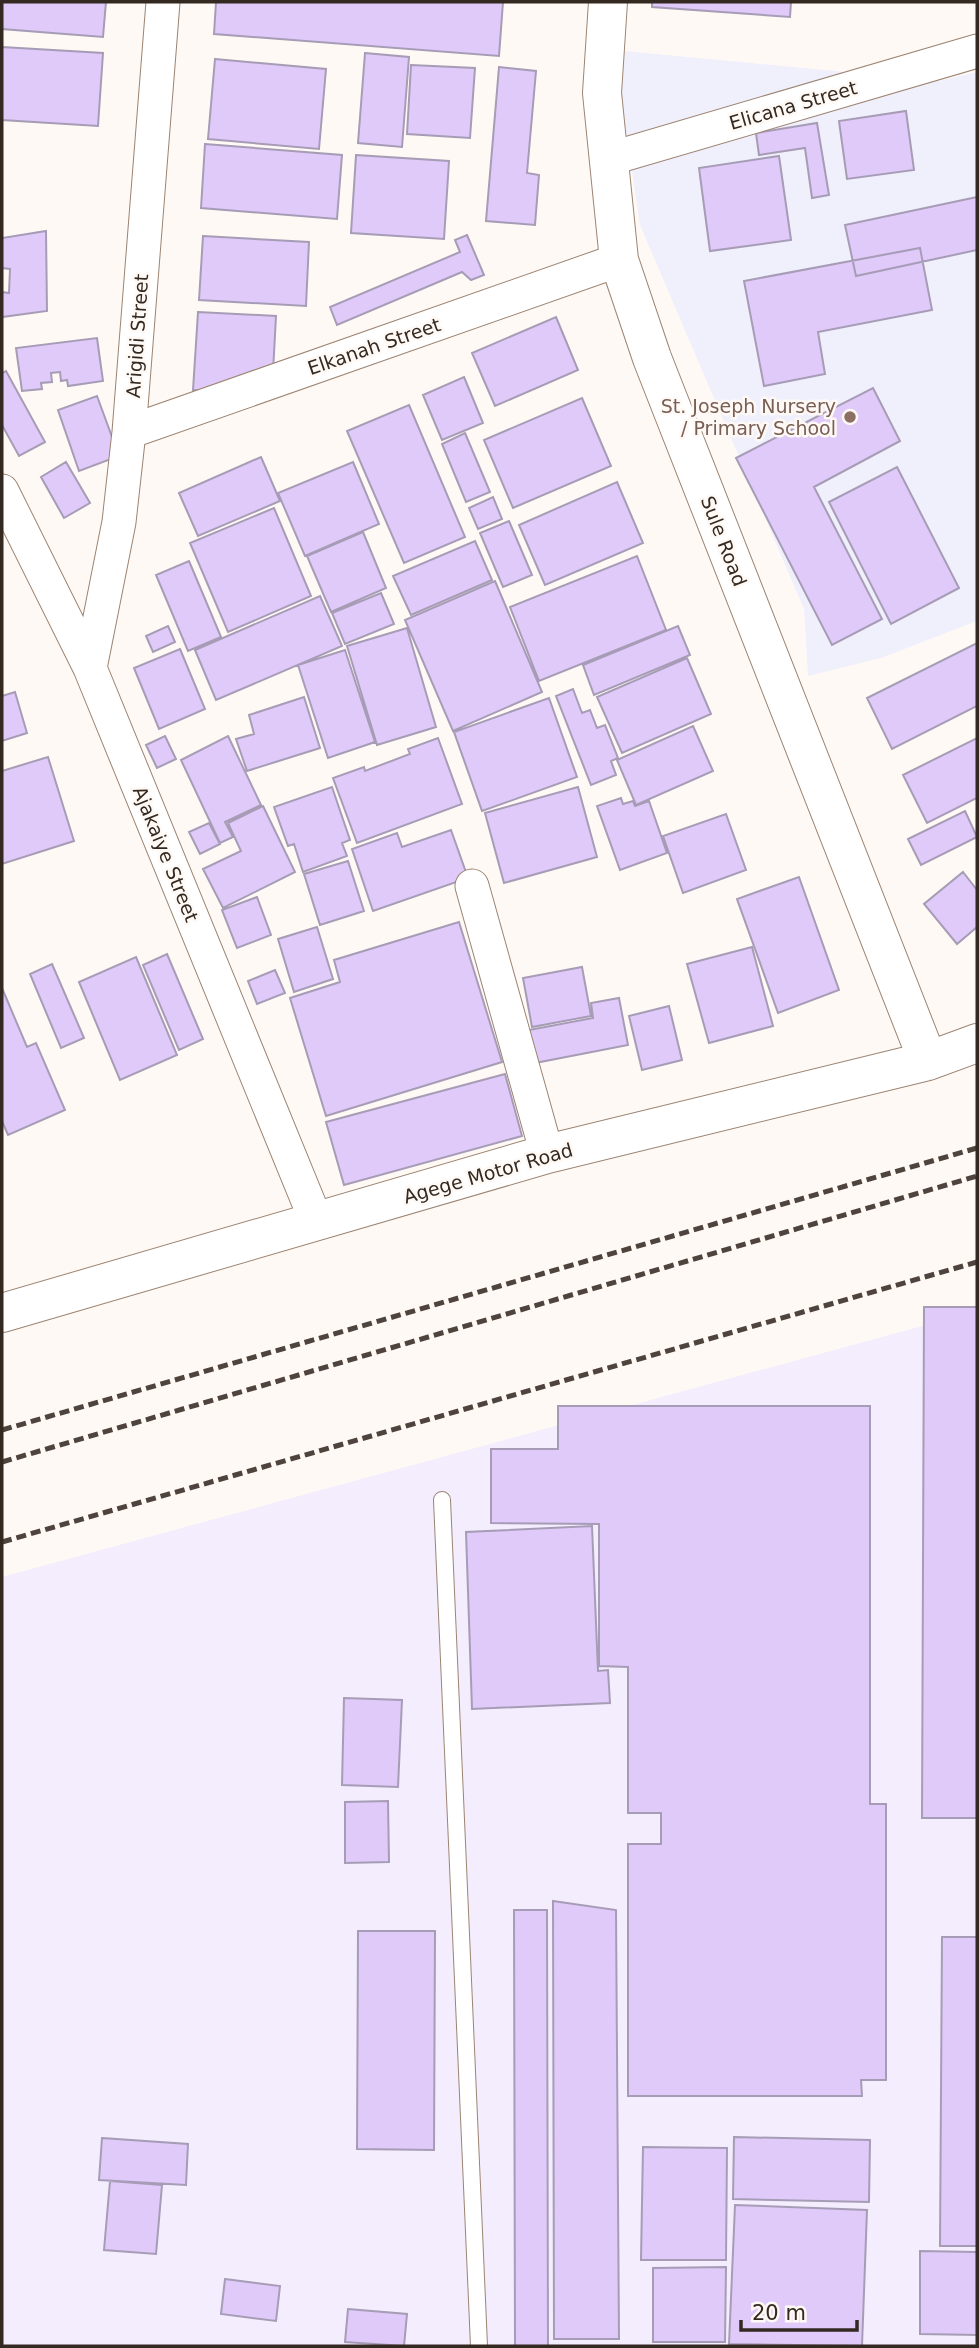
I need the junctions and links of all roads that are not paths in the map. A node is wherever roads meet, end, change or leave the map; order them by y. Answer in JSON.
{"nodes":[{"id":1,"x":163,"y":2,"type":"edge"},
{"id":2,"x":608,"y":2,"type":"edge"},
{"id":3,"x":977,"y":51,"type":"edge"},
{"id":4,"x":609,"y":159,"type":"junction"},
{"id":5,"x":619,"y":260,"type":"junction"},
{"id":6,"x":130,"y":432,"type":"junction"},
{"id":7,"x":2,"y":491,"type":"edge"},
{"id":8,"x":90,"y":668,"type":"junction"},
{"id":9,"x":472,"y":886,"type":"dead end"},
{"id":10,"x":977,"y":1043,"type":"edge"},
{"id":11,"x":928,"y":1061,"type":"junction"},
{"id":12,"x":547,"y":1154,"type":"junction"},
{"id":13,"x":317,"y":1223,"type":"junction"},
{"id":14,"x":2,"y":1313,"type":"edge"},
{"id":15,"x":442,"y":1500,"type":"dead end"},
{"id":16,"x":479,"y":2346,"type":"edge"}],
"edges":[{"from":1,"to":6,"type":"street","name":"Arigidi Street"},
{"from":2,"to":4,"type":"street","name":"Sule Road"},
{"from":3,"to":4,"type":"street","name":"Elicana Street"},
{"from":4,"to":5,"type":"street","name":"Sule Road"},
{"from":5,"to":6,"type":"street","name":"Elkanah Street"},
{"from":5,"to":11,"type":"street","name":"Sule Road"},
{"from":6,"to":8,"type":"street","name":"Arigidi Street"},
{"from":7,"to":8,"type":"street","name":"Ajakaiye Street"},
{"from":8,"to":13,"type":"street","name":"Ajakaiye Street"},
{"from":9,"to":12,"type":"street"},
{"from":10,"to":11,"type":"street","name":"Agege Motor Road"},
{"from":11,"to":12,"type":"street","name":"Agege Motor Road"},
{"from":12,"to":13,"type":"street","name":"Agege Motor Road"},
{"from":13,"to":14,"type":"street","name":"Agege Motor Road"},
{"from":15,"to":16,"type":"lane"}]}
